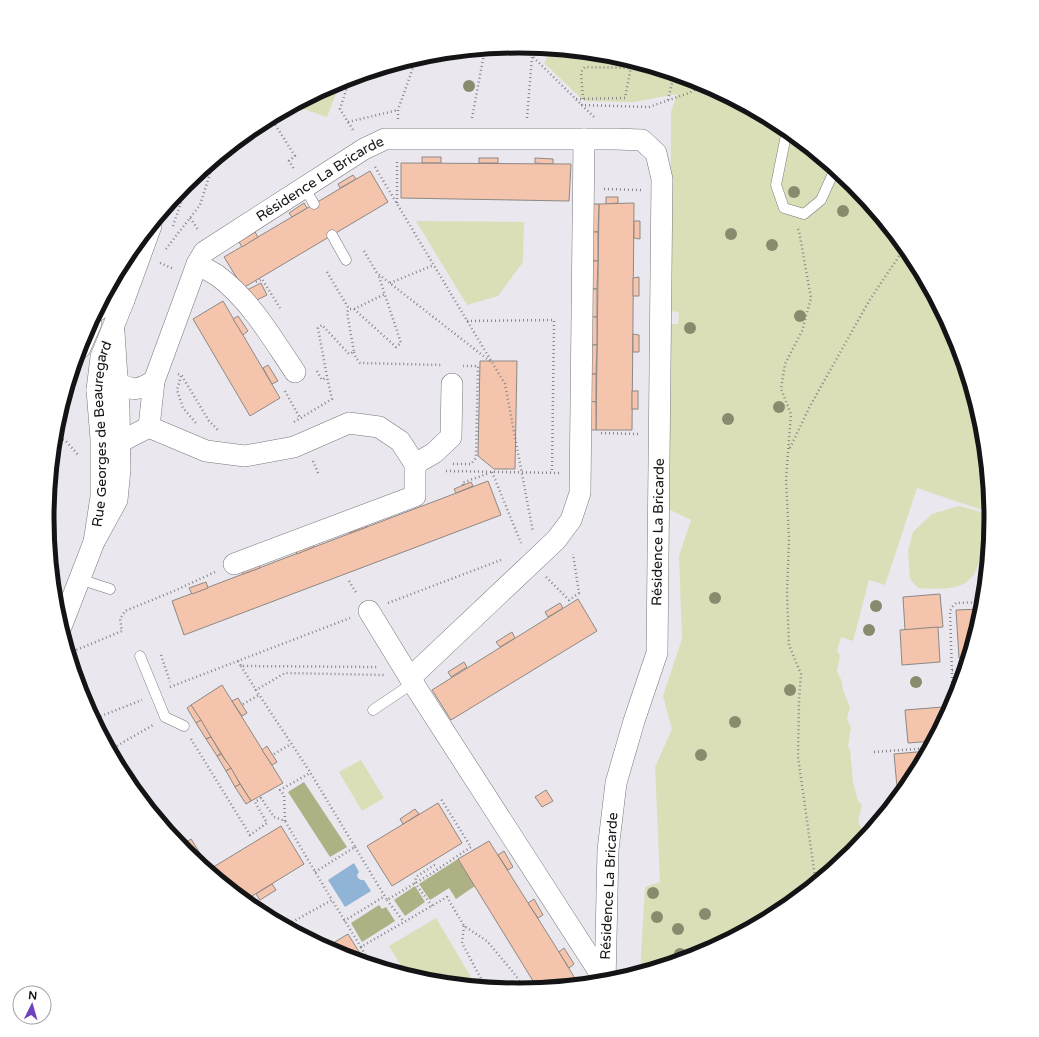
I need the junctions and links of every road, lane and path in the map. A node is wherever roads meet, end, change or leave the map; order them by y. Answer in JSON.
{"nodes":[{"id":1,"x":529,"y":53,"type":"edge"},
{"id":2,"x":484,"y":55,"type":"edge"},
{"id":3,"x":532,"y":56,"type":"junction"},
{"id":4,"x":630,"y":68,"type":"joint"},
{"id":5,"x":673,"y":79,"type":"edge"},
{"id":6,"x":347,"y":86,"type":"edge"},
{"id":7,"x":698,"y":88,"type":"edge"},
{"id":8,"x":575,"y":99,"type":"junction"},
{"id":9,"x":583,"y":99,"type":"junction"},
{"id":10,"x":668,"y":100,"type":"junction"},
{"id":11,"x":581,"y":105,"type":"junction"},
{"id":12,"x":398,"y":110,"type":"dead end"},
{"id":13,"x":348,"y":122,"type":"junction"},
{"id":14,"x":273,"y":123,"type":"edge"},
{"id":15,"x":786,"y":137,"type":"edge"},
{"id":16,"x":468,"y":139,"type":"junction"},
{"id":17,"x":526,"y":139,"type":"junction"},
{"id":18,"x":584,"y":139,"type":"junction"},
{"id":19,"x":615,"y":139,"type":"junction"},
{"id":20,"x":364,"y":149,"type":"junction"},
{"id":21,"x":295,"y":156,"type":"dead end"},
{"id":22,"x":211,"y":171,"type":"edge"},
{"id":23,"x":832,"y":175,"type":"edge"},
{"id":24,"x":618,"y":190,"type":"dead end"},
{"id":25,"x":632,"y":190,"type":"dead end"},
{"id":26,"x":183,"y":197,"type":"edge"},
{"id":27,"x":784,"y":208,"type":"junction"},
{"id":28,"x":171,"y":231,"type":"dead end"},
{"id":29,"x":332,"y":235,"type":"dead end"},
{"id":30,"x":169,"y":238,"type":"dead end"},
{"id":31,"x":145,"y":241,"type":"edge"},
{"id":32,"x":364,"y":250,"type":"dead end"},
{"id":33,"x":901,"y":252,"type":"edge"},
{"id":34,"x":346,"y":260,"type":"dead end"},
{"id":35,"x":197,"y":264,"type":"junction"},
{"id":36,"x":434,"y":265,"type":"junction"},
{"id":37,"x":327,"y":272,"type":"dead end"},
{"id":38,"x":377,"y":273,"type":"junction"},
{"id":39,"x":389,"y":283,"type":"junction"},
{"id":40,"x":385,"y":294,"type":"junction"},
{"id":41,"x":124,"y":300,"type":"junction"},
{"id":42,"x":108,"y":301,"type":"edge"},
{"id":43,"x":349,"y":308,"type":"junction"},
{"id":44,"x":354,"y":309,"type":"junction"},
{"id":45,"x":467,"y":321,"type":"junction"},
{"id":46,"x":113,"y":327,"type":"junction"},
{"id":47,"x":354,"y":352,"type":"junction"},
{"id":48,"x":360,"y":363,"type":"dead end"},
{"id":49,"x":493,"y":364,"type":"junction"},
{"id":50,"x":295,"y":372,"type":"dead end"},
{"id":51,"x":320,"y":377,"type":"dead end"},
{"id":52,"x":327,"y":377,"type":"junction"},
{"id":53,"x":154,"y":381,"type":"junction"},
{"id":54,"x":118,"y":382,"type":"junction"},
{"id":55,"x":452,"y":384,"type":"dead end"},
{"id":56,"x":97,"y":390,"type":"junction"},
{"id":57,"x":197,"y":424,"type":"dead end"},
{"id":58,"x":289,"y":425,"type":"dead end"},
{"id":59,"x":149,"y":427,"type":"junction"},
{"id":60,"x":212,"y":429,"type":"dead end"},
{"id":61,"x":601,"y":433,"type":"dead end"},
{"id":62,"x":628,"y":433,"type":"dead end"},
{"id":63,"x":120,"y":442,"type":"junction"},
{"id":64,"x":789,"y":450,"type":"junction"},
{"id":65,"x":415,"y":464,"type":"junction"},
{"id":66,"x":441,"y":471,"type":"dead end"},
{"id":67,"x":492,"y":472,"type":"junction"},
{"id":68,"x":521,"y":472,"type":"junction"},
{"id":69,"x":463,"y":485,"type":"dead end"},
{"id":70,"x":94,"y":542,"type":"junction"},
{"id":71,"x":528,"y":557,"type":"junction"},
{"id":72,"x":234,"y":564,"type":"joint"},
{"id":73,"x":79,"y":579,"type":"junction"},
{"id":74,"x":540,"y":582,"type":"dead end"},
{"id":75,"x":110,"y":589,"type":"dead end"},
{"id":76,"x":977,"y":602,"type":"edge"},
{"id":77,"x":369,"y":611,"type":"dead end"},
{"id":78,"x":65,"y":617,"type":"edge"},
{"id":79,"x":74,"y":651,"type":"edge"},
{"id":80,"x":161,"y":655,"type":"dead end"},
{"id":81,"x":140,"y":656,"type":"dead end"},
{"id":82,"x":238,"y":661,"type":"dead end"},
{"id":83,"x":241,"y":666,"type":"junction"},
{"id":84,"x":960,"y":669,"type":"edge"},
{"id":85,"x":952,"y":670,"type":"junction"},
{"id":86,"x":204,"y":674,"type":"dead end"},
{"id":87,"x":404,"y":676,"type":"junction"},
{"id":88,"x":171,"y":686,"type":"junction"},
{"id":89,"x":256,"y":690,"type":"junction"},
{"id":90,"x":953,"y":690,"type":"edge"},
{"id":91,"x":173,"y":693,"type":"dead end"},
{"id":92,"x":156,"y":694,"type":"junction"},
{"id":93,"x":259,"y":695,"type":"junction"},
{"id":94,"x":244,"y":704,"type":"dead end"},
{"id":95,"x":373,"y":710,"type":"dead end"},
{"id":96,"x":99,"y":717,"type":"edge"},
{"id":97,"x":165,"y":717,"type":"junction"},
{"id":98,"x":184,"y":726,"type":"joint"},
{"id":99,"x":291,"y":744,"type":"junction"},
{"id":100,"x":114,"y":747,"type":"edge"},
{"id":101,"x":924,"y":748,"type":"edge"},
{"id":102,"x":874,"y":752,"type":"dead end"},
{"id":103,"x":274,"y":754,"type":"dead end"},
{"id":104,"x":310,"y":772,"type":"junction"},
{"id":105,"x":441,"y":798,"type":"dead end"},
{"id":106,"x":163,"y":814,"type":"dead end"},
{"id":107,"x":285,"y":821,"type":"junction"},
{"id":108,"x":170,"y":825,"type":"edge"},
{"id":109,"x":355,"y":847,"type":"junction"},
{"id":110,"x":436,"y":864,"type":"dead end"},
{"id":111,"x":315,"y":872,"type":"junction"},
{"id":112,"x":815,"y":877,"type":"edge"},
{"id":113,"x":415,"y":883,"type":"junction"},
{"id":114,"x":385,"y":896,"type":"junction"},
{"id":115,"x":332,"y":900,"type":"junction"},
{"id":116,"x":387,"y":900,"type":"junction"},
{"id":117,"x":432,"y":906,"type":"junction"},
{"id":118,"x":344,"y":921,"type":"junction"},
{"id":119,"x":404,"y":922,"type":"junction"},
{"id":120,"x":290,"y":923,"type":"edge"},
{"id":121,"x":464,"y":926,"type":"junction"},
{"id":122,"x":361,"y":947,"type":"junction"},
{"id":123,"x":367,"y":958,"type":"edge"},
{"id":124,"x":601,"y":976,"type":"edge"},
{"id":125,"x":605,"y":976,"type":"edge"},
{"id":126,"x":483,"y":982,"type":"edge"},
{"id":127,"x":522,"y":984,"type":"edge"}],
"edges":[{"from":1,"to":3,"type":"path"},
{"from":2,"to":16,"type":"path"},
{"from":3,"to":8,"type":"path"},
{"from":3,"to":17,"type":"path"},
{"from":4,"to":9,"type":"path"},
{"from":4,"to":9,"type":"path"},
{"from":5,"to":10,"type":"path"},
{"from":6,"to":13,"type":"path"},
{"from":7,"to":10,"type":"path"},
{"from":8,"to":9,"type":"path"},
{"from":8,"to":11,"type":"path"},
{"from":10,"to":11,"type":"path"},
{"from":11,"to":19,"type":"path"},
{"from":12,"to":13,"type":"path"},
{"from":13,"to":20,"type":"path"},
{"from":14,"to":21,"type":"path"},
{"from":15,"to":27,"type":"lane"},
{"from":16,"to":17,"type":"street","name":"Résidence La Bricarde"},
{"from":16,"to":20,"type":"street","name":"Résidence La Bricarde"},
{"from":17,"to":18,"type":"street","name":"Résidence La Bricarde"},
{"from":18,"to":19,"type":"street","name":"Résidence La Bricarde"},
{"from":18,"to":71,"type":"street"},
{"from":19,"to":125,"type":"street","name":"Résidence La Bricarde"},
{"from":20,"to":35,"type":"street","name":"Résidence La Bricarde"},
{"from":20,"to":36,"type":"path"},
{"from":22,"to":30,"type":"path"},
{"from":23,"to":27,"type":"lane"},
{"from":24,"to":25,"type":"path"},
{"from":26,"to":28,"type":"path"},
{"from":27,"to":64,"type":"path"},
{"from":29,"to":34,"type":"lane"},
{"from":31,"to":41,"type":"street","name":"Rue Georges de Beauregard"},
{"from":32,"to":38,"type":"path"},
{"from":33,"to":64,"type":"path"},
{"from":35,"to":50,"type":"street"},
{"from":35,"to":53,"type":"street","name":"Résidence La Bricarde"},
{"from":36,"to":39,"type":"path"},
{"from":36,"to":45,"type":"path"},
{"from":37,"to":43,"type":"path"},
{"from":38,"to":39,"type":"path"},
{"from":38,"to":40,"type":"path"},
{"from":39,"to":49,"type":"path"},
{"from":40,"to":44,"type":"path"},
{"from":40,"to":44,"type":"path"},
{"from":41,"to":42,"type":"street"},
{"from":41,"to":46,"type":"street","name":"Rue Georges de Beauregard"},
{"from":43,"to":44,"type":"path"},
{"from":43,"to":47,"type":"path"},
{"from":45,"to":49,"type":"path"},
{"from":45,"to":68,"type":"path"},
{"from":46,"to":54,"type":"street","name":"Rue Georges de Beauregard"},
{"from":46,"to":56,"type":"street","name":"Rue Georges de Beauregard"},
{"from":47,"to":48,"type":"path"},
{"from":47,"to":52,"type":"path"},
{"from":49,"to":68,"type":"path"},
{"from":51,"to":52,"type":"path"},
{"from":52,"to":58,"type":"path"},
{"from":53,"to":54,"type":"street"},
{"from":53,"to":59,"type":"street","name":"Résidence La Bricarde"},
{"from":54,"to":63,"type":"street","name":"Rue Georges de Beauregard"},
{"from":55,"to":65,"type":"street"},
{"from":56,"to":63,"type":"street"},
{"from":56,"to":70,"type":"street","name":"Rue Georges de Beauregard"},
{"from":57,"to":60,"type":"path"},
{"from":59,"to":63,"type":"street"},
{"from":59,"to":65,"type":"street"},
{"from":61,"to":62,"type":"path"},
{"from":63,"to":70,"type":"street","name":"Rue Georges de Beauregard"},
{"from":64,"to":112,"type":"path"},
{"from":65,"to":72,"type":"street"},
{"from":66,"to":67,"type":"path"},
{"from":67,"to":68,"type":"path"},
{"from":67,"to":69,"type":"path"},
{"from":67,"to":71,"type":"path"},
{"from":68,"to":71,"type":"path"},
{"from":70,"to":73,"type":"street","name":"Rue Georges de Beauregard"},
{"from":71,"to":74,"type":"path"},
{"from":71,"to":87,"type":"street"},
{"from":72,"to":79,"type":"path"},
{"from":73,"to":75,"type":"lane"},
{"from":73,"to":78,"type":"street","name":"Rue Georges de Beauregard"},
{"from":76,"to":85,"type":"path"},
{"from":77,"to":87,"type":"street"},
{"from":80,"to":88,"type":"path"},
{"from":81,"to":92,"type":"lane"},
{"from":82,"to":83,"type":"path"},
{"from":83,"to":87,"type":"path"},
{"from":83,"to":89,"type":"path"},
{"from":84,"to":85,"type":"path"},
{"from":85,"to":90,"type":"path"},
{"from":86,"to":88,"type":"path"},
{"from":87,"to":89,"type":"path"},
{"from":87,"to":95,"type":"lane"},
{"from":87,"to":124,"type":"street"},
{"from":88,"to":91,"type":"path"},
{"from":88,"to":92,"type":"path"},
{"from":89,"to":93,"type":"path"},
{"from":92,"to":96,"type":"path"},
{"from":92,"to":97,"type":"lane"},
{"from":93,"to":94,"type":"path"},
{"from":93,"to":99,"type":"path"},
{"from":97,"to":98,"type":"lane"},
{"from":97,"to":100,"type":"path"},
{"from":98,"to":107,"type":"path"},
{"from":99,"to":103,"type":"path"},
{"from":99,"to":104,"type":"path"},
{"from":101,"to":102,"type":"path"},
{"from":104,"to":107,"type":"path"},
{"from":104,"to":109,"type":"path"},
{"from":105,"to":113,"type":"path"},
{"from":106,"to":108,"type":"path"},
{"from":107,"to":111,"type":"path"},
{"from":109,"to":111,"type":"path"},
{"from":109,"to":114,"type":"path"},
{"from":110,"to":113,"type":"path"},
{"from":111,"to":115,"type":"path"},
{"from":113,"to":116,"type":"path"},
{"from":113,"to":117,"type":"path"},
{"from":114,"to":116,"type":"path"},
{"from":114,"to":118,"type":"path"},
{"from":115,"to":118,"type":"path"},
{"from":115,"to":120,"type":"path"},
{"from":116,"to":119,"type":"path"},
{"from":117,"to":119,"type":"path"},
{"from":117,"to":121,"type":"path"},
{"from":118,"to":122,"type":"path"},
{"from":119,"to":122,"type":"path"},
{"from":121,"to":126,"type":"path"},
{"from":121,"to":127,"type":"path"},
{"from":122,"to":123,"type":"path"}]}
